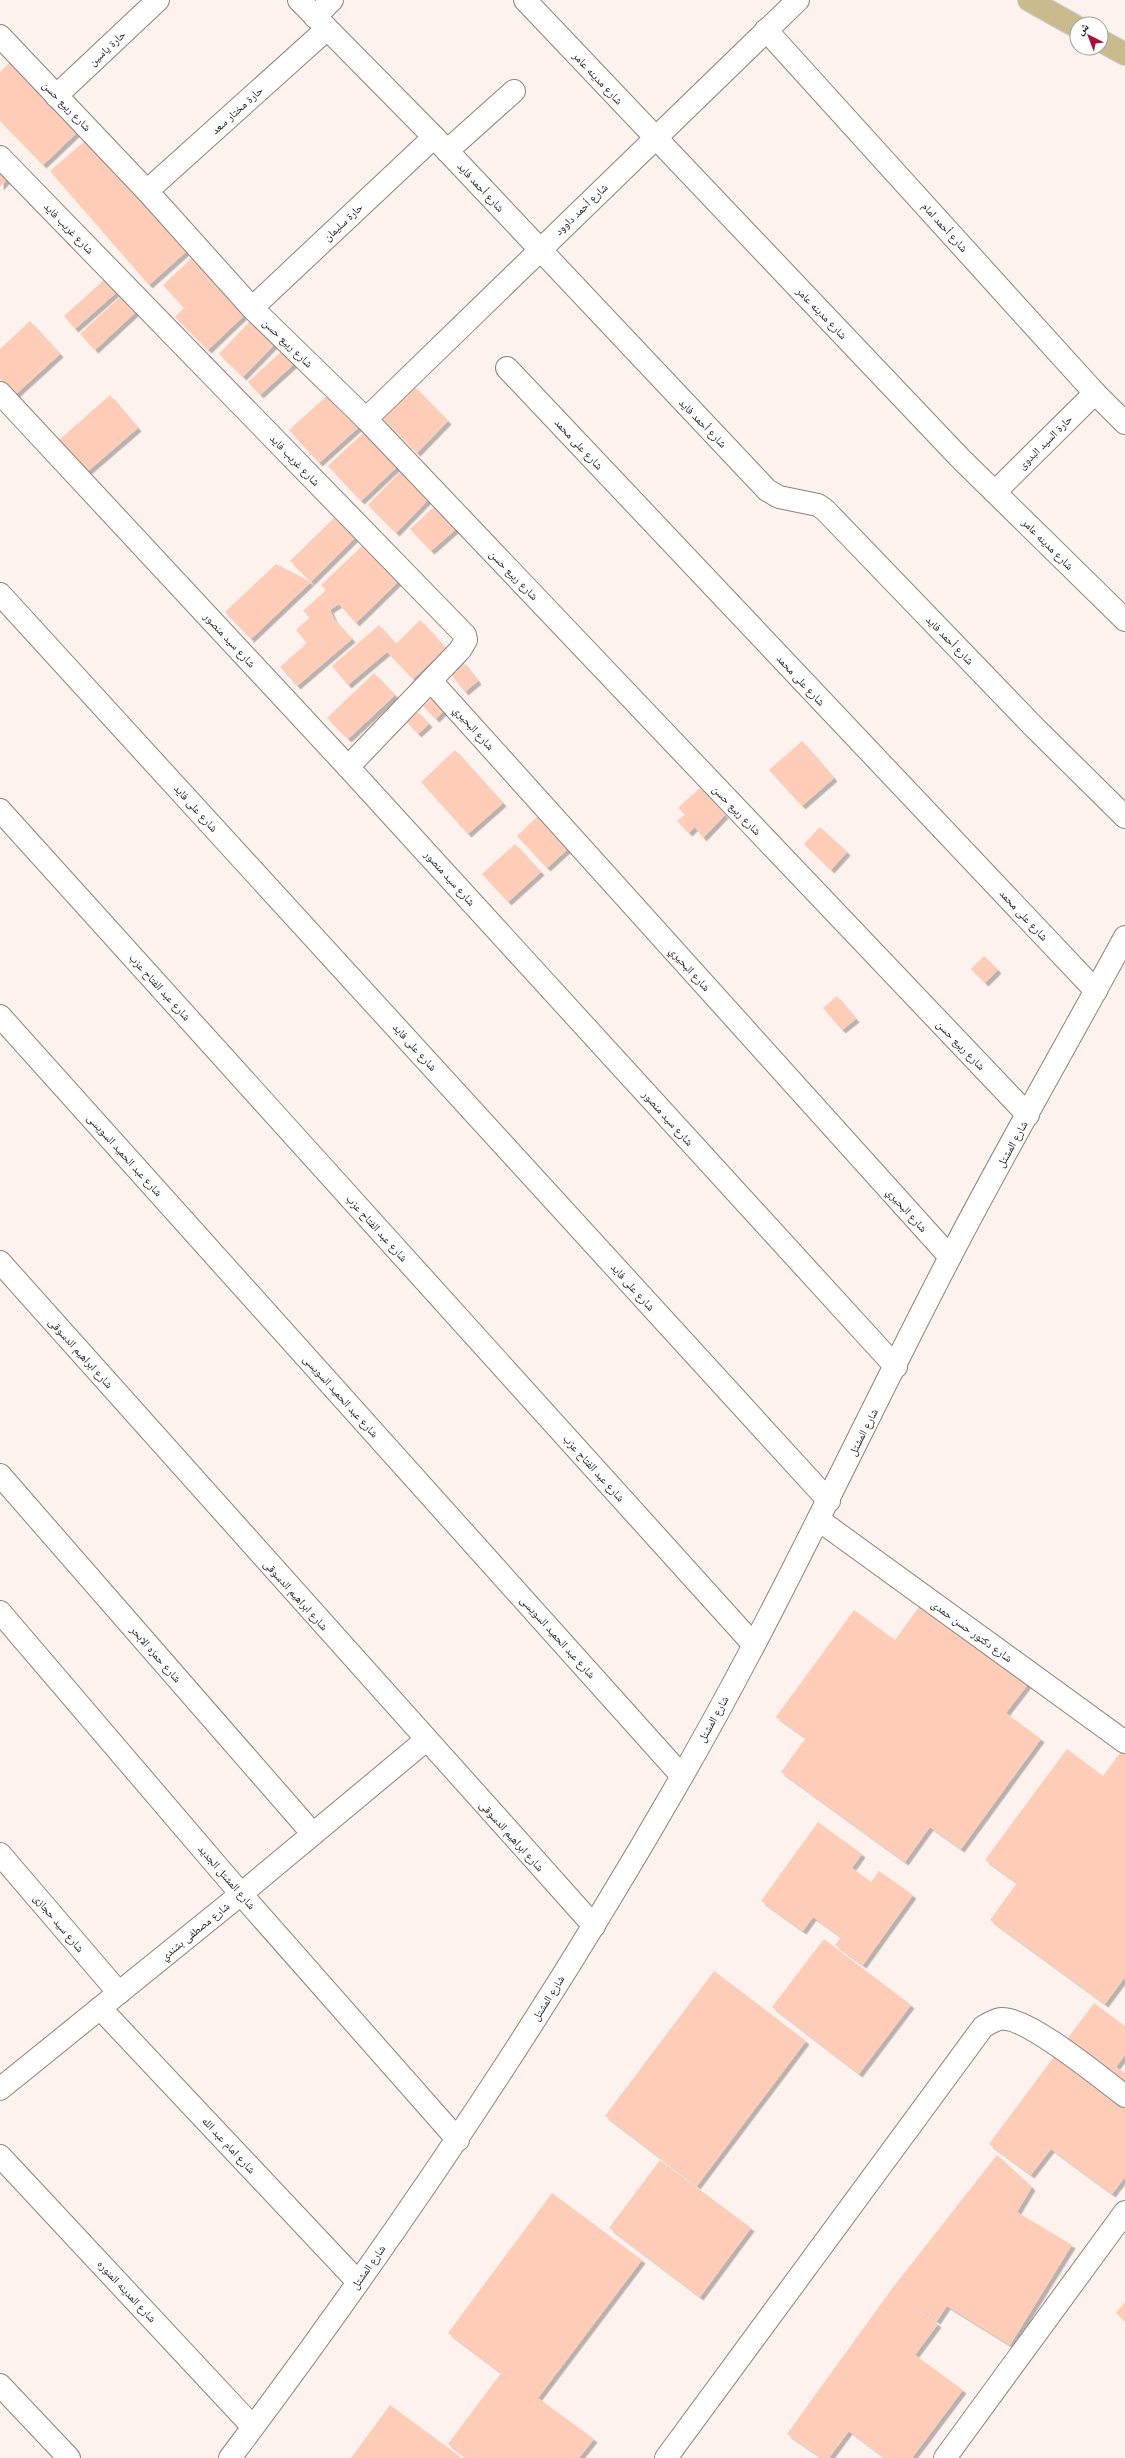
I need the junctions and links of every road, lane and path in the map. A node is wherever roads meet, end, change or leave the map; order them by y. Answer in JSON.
{"nodes":[{"id":1,"x":158,"y":0,"type":"edge"},
{"id":2,"x":299,"y":0,"type":"edge"},
{"id":3,"x":332,"y":0,"type":"edge"},
{"id":4,"x":525,"y":0,"type":"edge"},
{"id":5,"x":798,"y":0,"type":"edge"},
{"id":6,"x":1029,"y":0,"type":"edge"},
{"id":7,"x":1069,"y":22,"type":"edge"},
{"id":8,"x":321,"y":23,"type":"junction"},
{"id":9,"x":766,"y":30,"type":"junction"},
{"id":10,"x":0,"y":36,"type":"edge"},
{"id":11,"x":1109,"y":45,"type":"edge"},
{"id":12,"x":1125,"y":54,"type":"edge"},
{"id":13,"x":514,"y":91,"type":"dead end"},
{"id":14,"x":56,"y":96,"type":"junction"},
{"id":15,"x":655,"y":138,"type":"junction"},
{"id":16,"x":441,"y":144,"type":"junction"},
{"id":17,"x":0,"y":157,"type":"edge"},
{"id":18,"x":147,"y":191,"type":"junction"},
{"id":19,"x":539,"y":250,"type":"junction"},
{"id":20,"x":252,"y":308,"type":"junction"},
{"id":21,"x":507,"y":368,"type":"dead end"},
{"id":22,"x":0,"y":393,"type":"edge"},
{"id":23,"x":1095,"y":393,"type":"junction"},
{"id":24,"x":366,"y":420,"type":"junction"},
{"id":25,"x":1125,"y":423,"type":"edge"},
{"id":26,"x":995,"y":492,"type":"junction"},
{"id":27,"x":0,"y":594,"type":"edge"},
{"id":28,"x":1125,"y":620,"type":"edge"},
{"id":29,"x":431,"y":681,"type":"junction"},
{"id":30,"x":348,"y":767,"type":"junction"},
{"id":31,"x":0,"y":810,"type":"edge"},
{"id":32,"x":1125,"y":817,"type":"edge"},
{"id":33,"x":1125,"y":937,"type":"edge"},
{"id":34,"x":1096,"y":991,"type":"junction"},
{"id":35,"x":0,"y":1016,"type":"edge"},
{"id":36,"x":1028,"y":1115,"type":"junction"},
{"id":37,"x":950,"y":1257,"type":"junction"},
{"id":38,"x":0,"y":1262,"type":"edge"},
{"id":39,"x":896,"y":1367,"type":"junction"},
{"id":40,"x":0,"y":1475,"type":"edge"},
{"id":41,"x":829,"y":1501,"type":"junction"},
{"id":42,"x":819,"y":1520,"type":"junction"},
{"id":43,"x":0,"y":1612,"type":"edge"},
{"id":44,"x":754,"y":1645,"type":"junction"},
{"id":45,"x":426,"y":1740,"type":"junction"},
{"id":46,"x":1125,"y":1742,"type":"edge"},
{"id":47,"x":682,"y":1776,"type":"junction"},
{"id":48,"x":313,"y":1834,"type":"junction"},
{"id":49,"x":0,"y":1854,"type":"edge"},
{"id":50,"x":241,"y":1894,"type":"junction"},
{"id":51,"x":594,"y":1926,"type":"junction"},
{"id":52,"x":119,"y":1993,"type":"junction"},
{"id":53,"x":100,"y":2008,"type":"junction"},
{"id":54,"x":0,"y":2090,"type":"edge"},
{"id":55,"x":1125,"y":2096,"type":"edge"},
{"id":56,"x":458,"y":2140,"type":"junction"},
{"id":57,"x":0,"y":2156,"type":"edge"},
{"id":58,"x":1125,"y":2212,"type":"edge"},
{"id":59,"x":358,"y":2282,"type":"junction"},
{"id":60,"x":0,"y":2385,"type":"edge"},
{"id":61,"x":253,"y":2426,"type":"junction"},
{"id":62,"x":69,"y":2458,"type":"edge"},
{"id":63,"x":230,"y":2458,"type":"edge"},
{"id":64,"x":666,"y":2458,"type":"edge"},
{"id":65,"x":945,"y":2458,"type":"edge"}],
"edges":[{"from":1,"to":14,"type":"street","name":"حارة ياسين"},
{"from":2,"to":8,"type":"street","name":"شارع أحمد فايد"},
{"from":3,"to":8,"type":"street","name":"حارة مختار سعد"},
{"from":4,"to":15,"type":"street","name":"شارع مدينه عامر"},
{"from":5,"to":9,"type":"street","name":"شارع أحمد داوود"},
{"from":6,"to":7,"type":"main road"},
{"from":8,"to":16,"type":"street","name":"شارع أحمد فايد"},
{"from":8,"to":18,"type":"street","name":"حارة مختار سعد"},
{"from":9,"to":15,"type":"street","name":"شارع أحمد داوود"},
{"from":9,"to":23,"type":"street","name":"شارع أحمد امام"},
{"from":10,"to":14,"type":"street","name":"شارع ربيع حسن"},
{"from":11,"to":12,"type":"main road"},
{"from":13,"to":16,"type":"street","name":"حارة سليمان"},
{"from":14,"to":18,"type":"street","name":"شارع ربيع حسن"},
{"from":15,"to":19,"type":"street","name":"شارع أحمد داوود"},
{"from":15,"to":26,"type":"street","name":"شارع مدينه عامر"},
{"from":16,"to":19,"type":"street","name":"شارع أحمد فايد"},
{"from":16,"to":20,"type":"street","name":"حارة سليمان"},
{"from":17,"to":29,"type":"street","name":"شارع غريب فايد"},
{"from":18,"to":20,"type":"street","name":"شارع ربيع حسن"},
{"from":19,"to":24,"type":"street","name":"شارع أحمد داوود"},
{"from":19,"to":32,"type":"street","name":"شارع أحمد فايد"},
{"from":20,"to":24,"type":"street","name":"شارع ربيع حسن"},
{"from":21,"to":34,"type":"street","name":"شارع على محمد"},
{"from":22,"to":30,"type":"street","name":"شارع سيد منصور"},
{"from":23,"to":25,"type":"street","name":"شارع أحمد امام"},
{"from":23,"to":26,"type":"street","name":"حارة السيد البدوى"},
{"from":24,"to":36,"type":"street","name":"شارع ربيع حسن"},
{"from":26,"to":28,"type":"street","name":"شارع مدينه عامر"},
{"from":27,"to":41,"type":"street","name":"شارع على فايد"},
{"from":29,"to":30,"type":"street","name":"شارع غريب فايد"},
{"from":29,"to":37,"type":"street","name":"شارع البحيري"},
{"from":30,"to":39,"type":"street","name":"شارع سيد منصور"},
{"from":31,"to":44,"type":"street","name":"شارع عبد الفتاح عزب"},
{"from":33,"to":34,"type":"street","name":"شارع المشتل"},
{"from":34,"to":36,"type":"street","name":"شارع المشتل"},
{"from":35,"to":47,"type":"street","name":"شارع عبد الحميد السويسى"},
{"from":36,"to":37,"type":"street","name":"شارع المشتل"},
{"from":37,"to":39,"type":"street","name":"شارع المشتل"},
{"from":38,"to":45,"type":"street","name":"شارع ابراهيم الدسوقى"},
{"from":39,"to":41,"type":"street","name":"شارع المشتل"},
{"from":40,"to":48,"type":"street","name":"شارع حمزه الابحر"},
{"from":41,"to":42,"type":"street","name":"شارع المشتل"},
{"from":42,"to":44,"type":"street","name":"شارع المشتل"},
{"from":42,"to":46,"type":"street","name":"شارع دكتور حسن حمدى"},
{"from":43,"to":50,"type":"street","name":"شارع المشتل الجديد"},
{"from":44,"to":47,"type":"street","name":"شارع المشتل"},
{"from":45,"to":48,"type":"street","name":"شارع مصطفى بشندي"},
{"from":45,"to":51,"type":"street","name":"شارع ابراهيم الدسوقى"},
{"from":47,"to":51,"type":"street","name":"شارع المشتل"},
{"from":48,"to":50,"type":"street","name":"شارع مصطفى بشندي"},
{"from":49,"to":52,"type":"street","name":"شارع سيد حجازى"},
{"from":50,"to":52,"type":"street","name":"شارع مصطفى بشندي"},
{"from":50,"to":56,"type":"street","name":"شارع المشتل الجديد"},
{"from":51,"to":56,"type":"street","name":"شارع المشتل"},
{"from":52,"to":53,"type":"street","name":"شارع مصطفى بشندي"},
{"from":53,"to":54,"type":"street","name":"شارع مصطفى بشندي"},
{"from":53,"to":59,"type":"street","name":"شارع امام عبد الله"},
{"from":55,"to":64,"type":"street"},
{"from":56,"to":59,"type":"street","name":"شارع المشتل"},
{"from":57,"to":61,"type":"street","name":"شارع المدينه المنوره"},
{"from":58,"to":65,"type":"street"},
{"from":59,"to":61,"type":"street","name":"شارع المشتل"},
{"from":60,"to":62,"type":"street"},
{"from":61,"to":63,"type":"street","name":"شارع المشتل"}]}
